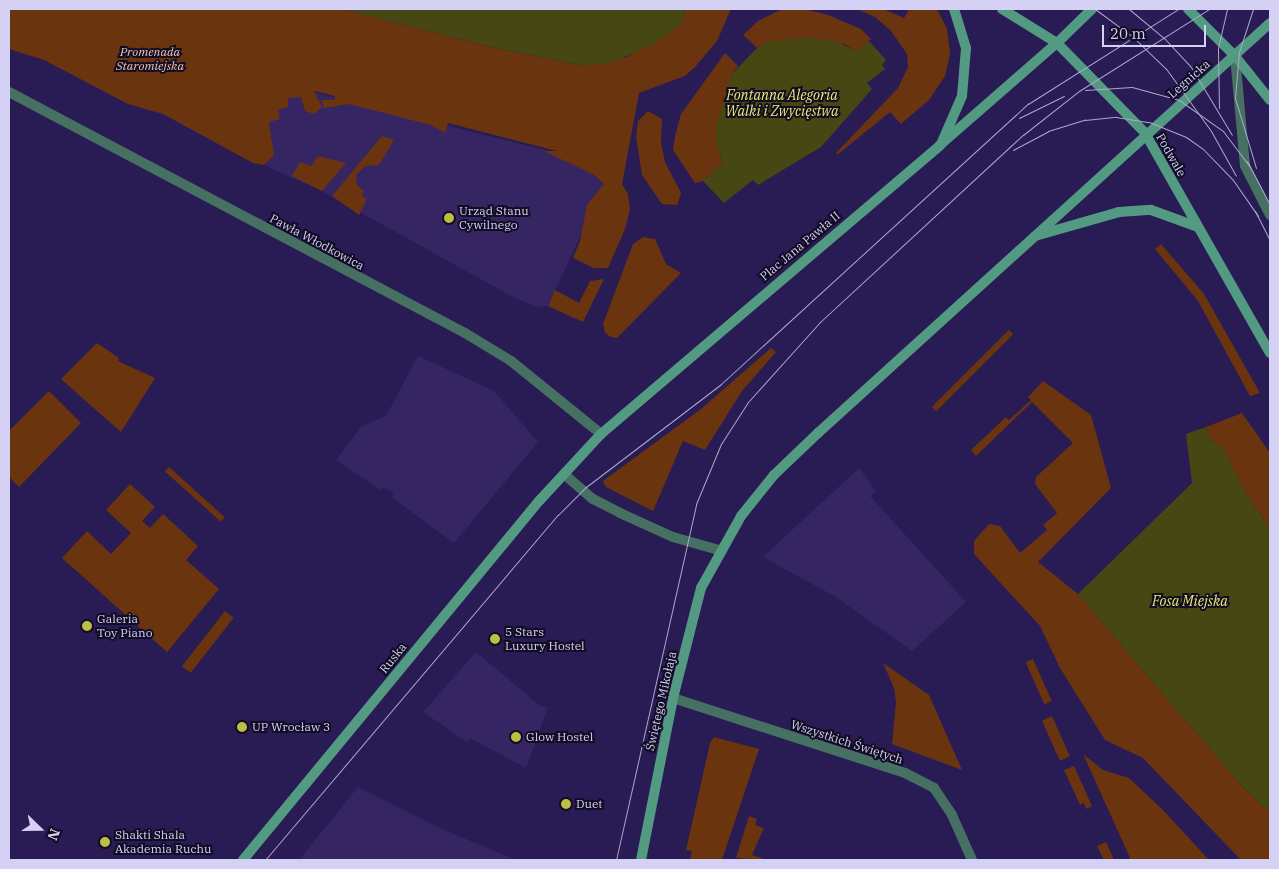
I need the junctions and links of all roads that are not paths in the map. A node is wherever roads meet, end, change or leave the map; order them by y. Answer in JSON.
{"nodes":[{"id":1,"x":954,"y":9,"type":"edge"},
{"id":2,"x":1002,"y":9,"type":"edge"},
{"id":3,"x":1092,"y":9,"type":"edge"},
{"id":4,"x":1188,"y":9,"type":"edge"},
{"id":5,"x":1270,"y":22,"type":"edge"},
{"id":6,"x":1057,"y":43,"type":"junction"},
{"id":7,"x":1235,"y":56,"type":"junction"},
{"id":8,"x":9,"y":92,"type":"edge"},
{"id":9,"x":1270,"y":100,"type":"edge"},
{"id":10,"x":1144,"y":133,"type":"junction"},
{"id":11,"x":940,"y":145,"type":"junction"},
{"id":12,"x":1270,"y":215,"type":"edge"},
{"id":13,"x":1198,"y":227,"type":"junction"},
{"id":14,"x":1032,"y":238,"type":"junction"},
{"id":15,"x":1270,"y":354,"type":"edge"},
{"id":16,"x":601,"y":434,"type":"junction"},
{"id":17,"x":564,"y":474,"type":"junction"},
{"id":18,"x":719,"y":550,"type":"junction"},
{"id":19,"x":673,"y":698,"type":"junction"},
{"id":20,"x":243,"y":860,"type":"edge"},
{"id":21,"x":641,"y":860,"type":"edge"},
{"id":22,"x":972,"y":860,"type":"edge"}],
"edges":[{"from":1,"to":11,"type":"main road"},
{"from":2,"to":6,"type":"main road","name":"Podwale"},
{"from":3,"to":6,"type":"main road"},
{"from":4,"to":7,"type":"main road"},
{"from":5,"to":7,"type":"main road","name":"Legnicka"},
{"from":6,"to":10,"type":"main road","name":"Podwale"},
{"from":6,"to":11,"type":"main road","name":"Plac Jana Pawła II"},
{"from":7,"to":9,"type":"main road"},
{"from":7,"to":10,"type":"main road","name":"Legnicka"},
{"from":7,"to":12,"type":"street"},
{"from":8,"to":16,"type":"street","name":"Pawła Włodkowica"},
{"from":10,"to":13,"type":"main road","name":"Podwale"},
{"from":10,"to":14,"type":"main road"},
{"from":11,"to":16,"type":"main road","name":"Plac Jana Pawła II"},
{"from":13,"to":14,"type":"main road"},
{"from":13,"to":15,"type":"main road","name":"Podwale"},
{"from":14,"to":18,"type":"main road"},
{"from":16,"to":17,"type":"main road","name":"Plac Jana Pawła II"},
{"from":17,"to":18,"type":"street"},
{"from":17,"to":20,"type":"main road","name":"Ruska"},
{"from":18,"to":19,"type":"main road","name":"Świętego Mikołaja"},
{"from":19,"to":21,"type":"main road","name":"Świętego Mikołaja"},
{"from":19,"to":22,"type":"street","name":"Wszystkich Świętych"}]}
